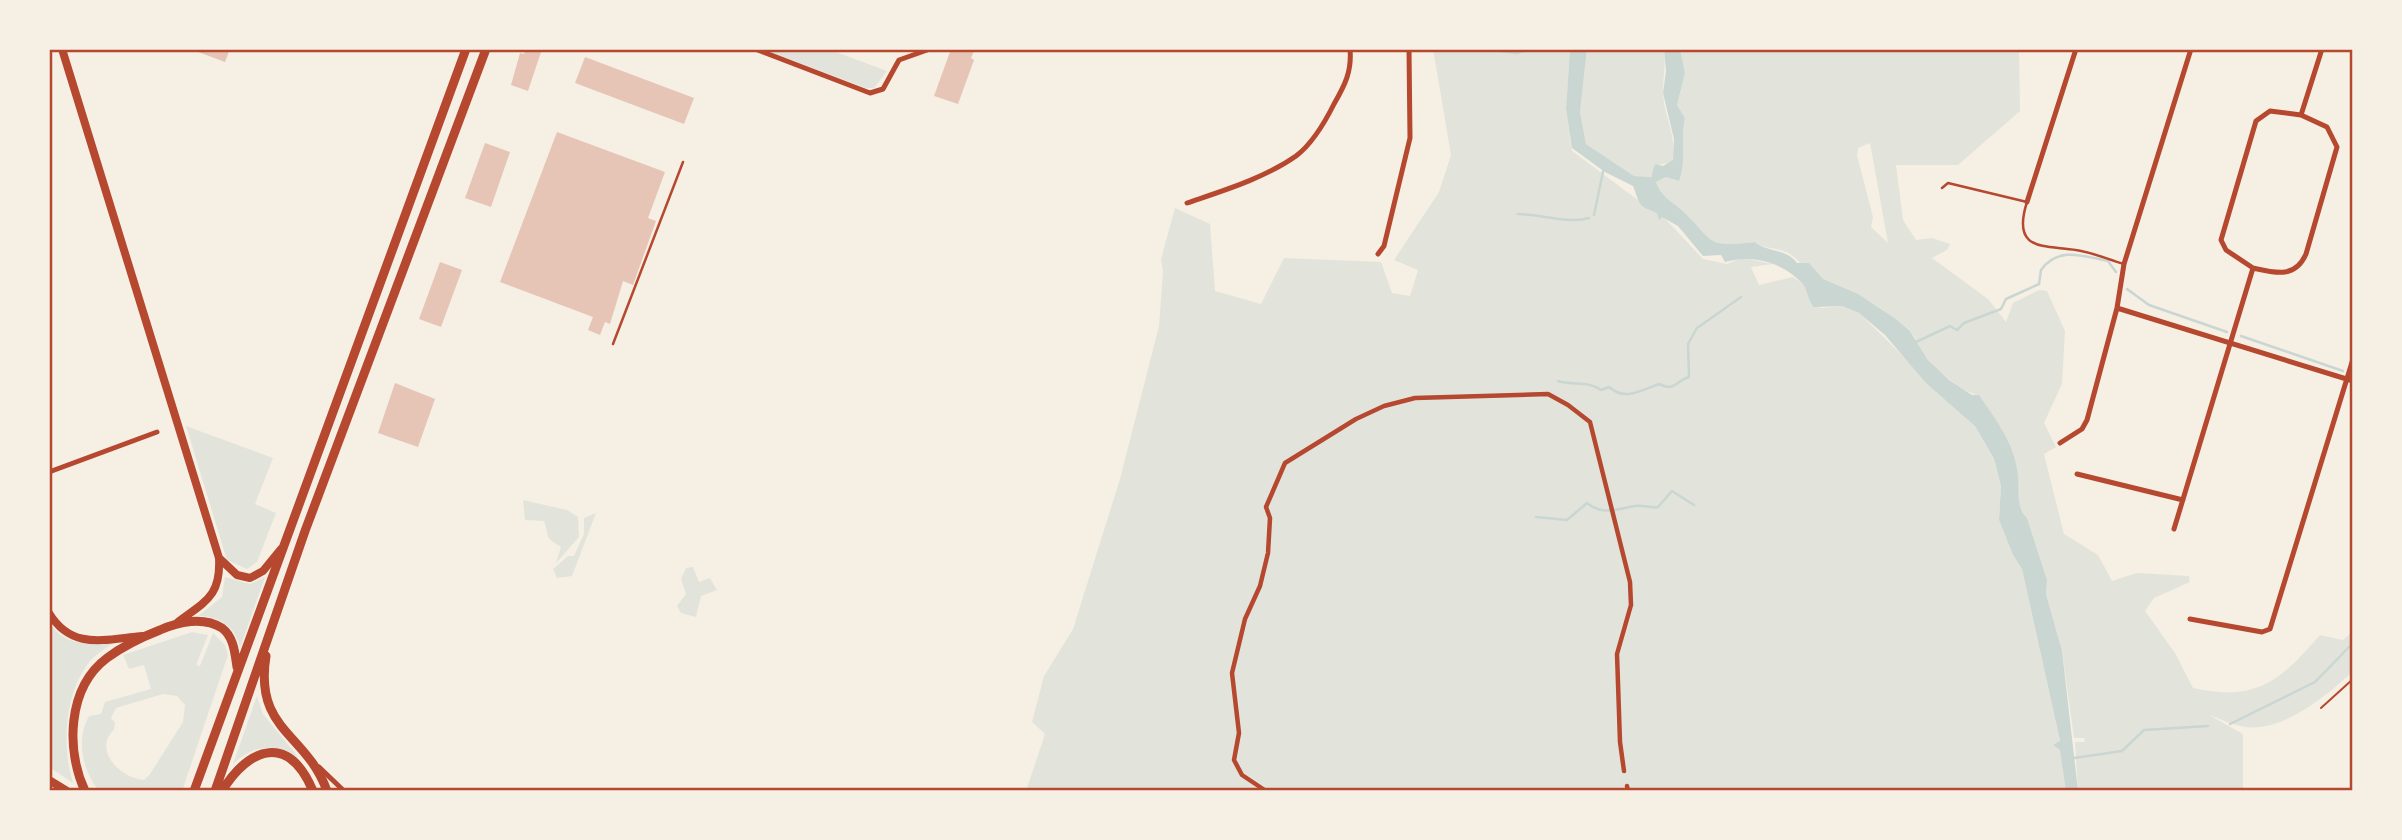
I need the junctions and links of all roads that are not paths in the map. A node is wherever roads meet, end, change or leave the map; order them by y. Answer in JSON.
{"nodes":[{"id":1,"x":62,"y":49,"type":"edge"},
{"id":2,"x":466,"y":49,"type":"edge"},
{"id":3,"x":486,"y":49,"type":"edge"},
{"id":4,"x":755,"y":49,"type":"edge"},
{"id":5,"x":930,"y":49,"type":"edge"},
{"id":6,"x":1350,"y":49,"type":"edge"},
{"id":7,"x":1409,"y":49,"type":"edge"},
{"id":8,"x":2076,"y":49,"type":"edge"},
{"id":9,"x":2191,"y":49,"type":"edge"},
{"id":10,"x":2322,"y":49,"type":"edge"},
{"id":11,"x":2301,"y":115,"type":"junction"},
{"id":12,"x":684,"y":162,"type":"dead end"},
{"id":13,"x":1942,"y":188,"type":"dead end"},
{"id":14,"x":2027,"y":202,"type":"junction"},
{"id":15,"x":1187,"y":203,"type":"dead end"},
{"id":16,"x":1378,"y":254,"type":"dead end"},
{"id":17,"x":2124,"y":264,"type":"junction"},
{"id":18,"x":2253,"y":268,"type":"junction"},
{"id":19,"x":2117,"y":308,"type":"junction"},
{"id":20,"x":613,"y":344,"type":"dead end"},
{"id":21,"x":2231,"y":344,"type":"junction"},
{"id":22,"x":2353,"y":359,"type":"edge"},
{"id":23,"x":2350,"y":380,"type":"edge"},
{"id":24,"x":157,"y":432,"type":"dead end"},
{"id":25,"x":2060,"y":443,"type":"dead end"},
{"id":26,"x":49,"y":472,"type":"edge"},
{"id":27,"x":2077,"y":474,"type":"dead end"},
{"id":28,"x":2183,"y":500,"type":"junction"},
{"id":29,"x":2174,"y":529,"type":"dead end"},
{"id":30,"x":282,"y":548,"type":"junction"},
{"id":31,"x":219,"y":558,"type":"junction"},
{"id":32,"x":49,"y":613,"type":"edge"},
{"id":33,"x":2190,"y":619,"type":"dead end"},
{"id":34,"x":178,"y":622,"type":"junction"},
{"id":35,"x":270,"y":630,"type":"junction"},
{"id":36,"x":144,"y":636,"type":"junction"},
{"id":37,"x":237,"y":670,"type":"junction"},
{"id":38,"x":319,"y":767,"type":"junction"},
{"id":39,"x":1624,"y":771,"type":"dead end"},
{"id":40,"x":49,"y":780,"type":"edge"},
{"id":41,"x":66,"y":791,"type":"edge"},
{"id":42,"x":85,"y":791,"type":"edge"},
{"id":43,"x":194,"y":791,"type":"edge"},
{"id":44,"x":215,"y":791,"type":"edge"},
{"id":45,"x":222,"y":791,"type":"edge"},
{"id":46,"x":313,"y":791,"type":"edge"},
{"id":47,"x":327,"y":791,"type":"edge"},
{"id":48,"x":344,"y":791,"type":"edge"},
{"id":49,"x":1266,"y":791,"type":"edge"}],
"edges":[{"from":1,"to":31,"type":"main road"},
{"from":2,"to":30,"type":"main road"},
{"from":3,"to":35,"type":"main road"},
{"from":4,"to":5,"type":"street"},
{"from":6,"to":15,"type":"street"},
{"from":7,"to":16,"type":"street"},
{"from":8,"to":14,"type":"street"},
{"from":9,"to":17,"type":"street"},
{"from":10,"to":11,"type":"street"},
{"from":11,"to":18,"type":"street"},
{"from":11,"to":18,"type":"street"},
{"from":12,"to":20,"type":"lane"},
{"from":13,"to":14,"type":"lane"},
{"from":14,"to":17,"type":"lane"},
{"from":17,"to":19,"type":"street"},
{"from":18,"to":21,"type":"street"},
{"from":19,"to":21,"type":"street"},
{"from":19,"to":25,"type":"street"},
{"from":21,"to":23,"type":"street"},
{"from":21,"to":28,"type":"street"},
{"from":22,"to":23,"type":"street"},
{"from":23,"to":33,"type":"street"},
{"from":24,"to":26,"type":"street"},
{"from":27,"to":28,"type":"street"},
{"from":28,"to":29,"type":"street"},
{"from":30,"to":31,"type":"main road"},
{"from":30,"to":37,"type":"main road"},
{"from":31,"to":34,"type":"main road"},
{"from":32,"to":36,"type":"main road"},
{"from":34,"to":36,"type":"main road"},
{"from":34,"to":37,"type":"main road"},
{"from":35,"to":38,"type":"main road"},
{"from":35,"to":44,"type":"main road"},
{"from":36,"to":42,"type":"main road"},
{"from":37,"to":43,"type":"main road"},
{"from":38,"to":47,"type":"main road"},
{"from":38,"to":48,"type":"street"},
{"from":39,"to":49,"type":"street"},
{"from":40,"to":41,"type":"main road"},
{"from":45,"to":46,"type":"main road"}]}
